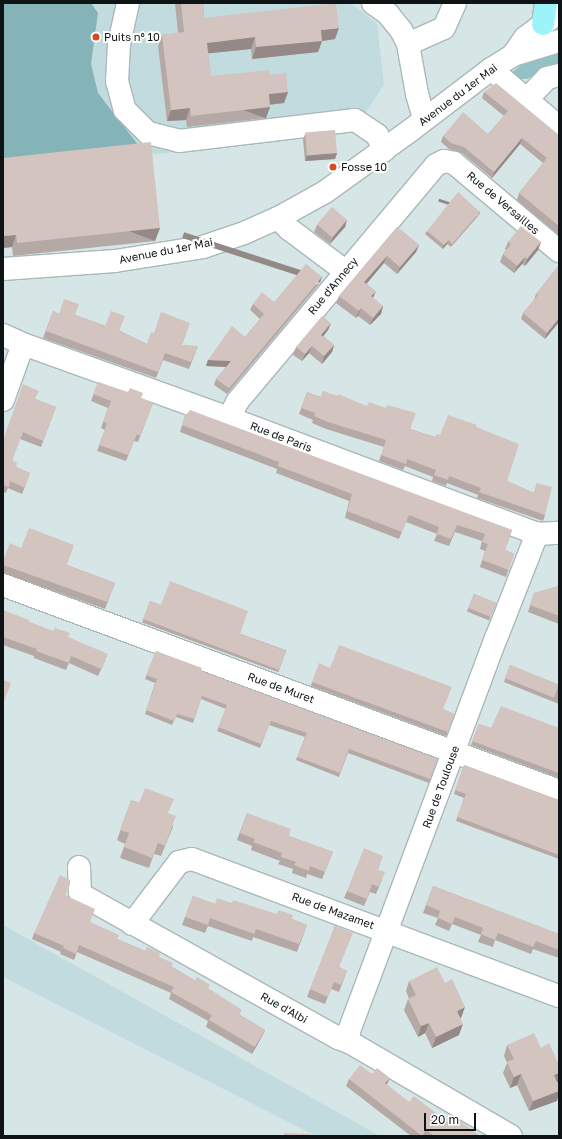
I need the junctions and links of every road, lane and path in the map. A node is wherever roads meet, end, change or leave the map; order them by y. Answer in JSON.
{"nodes":[{"id":1,"x":128,"y":3,"type":"edge"},
{"id":2,"x":455,"y":3,"type":"edge"},
{"id":3,"x":546,"y":3,"type":"edge"},
{"id":4,"x":385,"y":7,"type":"edge"},
{"id":5,"x":551,"y":18,"type":"edge"},
{"id":6,"x":559,"y":41,"type":"edge"},
{"id":7,"x":408,"y":44,"type":"junction"},
{"id":8,"x":514,"y":55,"type":"junction"},
{"id":9,"x":491,"y":69,"type":"junction"},
{"id":10,"x":559,"y":75,"type":"edge"},
{"id":11,"x":527,"y":99,"type":"junction"},
{"id":12,"x":424,"y":119,"type":"junction"},
{"id":13,"x":559,"y":127,"type":"edge"},
{"id":14,"x":384,"y":150,"type":"junction"},
{"id":15,"x":444,"y":161,"type":"joint"},
{"id":16,"x":278,"y":218,"type":"junction"},
{"id":17,"x":559,"y":251,"type":"edge"},
{"id":18,"x":3,"y":269,"type":"edge"},
{"id":19,"x":345,"y":271,"type":"junction"},
{"id":20,"x":3,"y":335,"type":"edge"},
{"id":21,"x":23,"y":344,"type":"junction"},
{"id":22,"x":3,"y":400,"type":"edge"},
{"id":23,"x":229,"y":418,"type":"junction"},
{"id":24,"x":559,"y":533,"type":"edge"},
{"id":25,"x":537,"y":534,"type":"junction"},
{"id":26,"x":3,"y":585,"type":"edge"},
{"id":27,"x":455,"y":752,"type":"junction"},
{"id":28,"x":559,"y":791,"type":"edge"},
{"id":29,"x":79,"y":867,"type":"dead end"},
{"id":30,"x":132,"y":924,"type":"junction"},
{"id":31,"x":386,"y":931,"type":"junction"},
{"id":32,"x":559,"y":996,"type":"edge"},
{"id":33,"x":348,"y":1041,"type":"junction"},
{"id":34,"x":511,"y":1136,"type":"edge"}],
"edges":[{"from":1,"to":14,"type":"street"},
{"from":2,"to":7,"type":"street"},
{"from":3,"to":5,"type":"main road"},
{"from":4,"to":7,"type":"street"},
{"from":5,"to":8,"type":"street","name":"Avenue du 1er Mai"},
{"from":6,"to":8,"type":"street","name":"Avenue du 1er Mai"},
{"from":7,"to":12,"type":"street"},
{"from":8,"to":9,"type":"street","name":"Avenue du 1er Mai"},
{"from":9,"to":11,"type":"street"},
{"from":9,"to":12,"type":"street","name":"Avenue du 1er Mai"},
{"from":10,"to":11,"type":"street"},
{"from":11,"to":13,"type":"street"},
{"from":12,"to":14,"type":"street","name":"Avenue du 1er Mai"},
{"from":14,"to":16,"type":"street","name":"Avenue du 1er Mai"},
{"from":15,"to":17,"type":"street","name":"Rue de Versailles"},
{"from":15,"to":19,"type":"street","name":"Rue d'Annecy"},
{"from":16,"to":18,"type":"street","name":"Avenue du 1er Mai"},
{"from":16,"to":19,"type":"street"},
{"from":19,"to":23,"type":"street","name":"Rue d'Annecy"},
{"from":20,"to":21,"type":"street","name":"Rue de Paris"},
{"from":21,"to":22,"type":"street"},
{"from":21,"to":23,"type":"street","name":"Rue de Paris"},
{"from":23,"to":25,"type":"street","name":"Rue de Paris"},
{"from":24,"to":25,"type":"street","name":"Rue de Paris"},
{"from":25,"to":27,"type":"street","name":"Rue de Toulouse"},
{"from":26,"to":27,"type":"street","name":"Rue de Muret"},
{"from":27,"to":28,"type":"street","name":"Rue de Muret"},
{"from":27,"to":31,"type":"street","name":"Rue de Toulouse"},
{"from":29,"to":30,"type":"street","name":"Rue d'Albi"},
{"from":30,"to":31,"type":"street","name":"Rue de Mazamet"},
{"from":30,"to":33,"type":"street","name":"Rue d'Albi"},
{"from":31,"to":32,"type":"street","name":"Rue de Mazamet"},
{"from":31,"to":33,"type":"street","name":"Rue de Toulouse"},
{"from":33,"to":34,"type":"street","name":"Rue d'Albi"}]}
